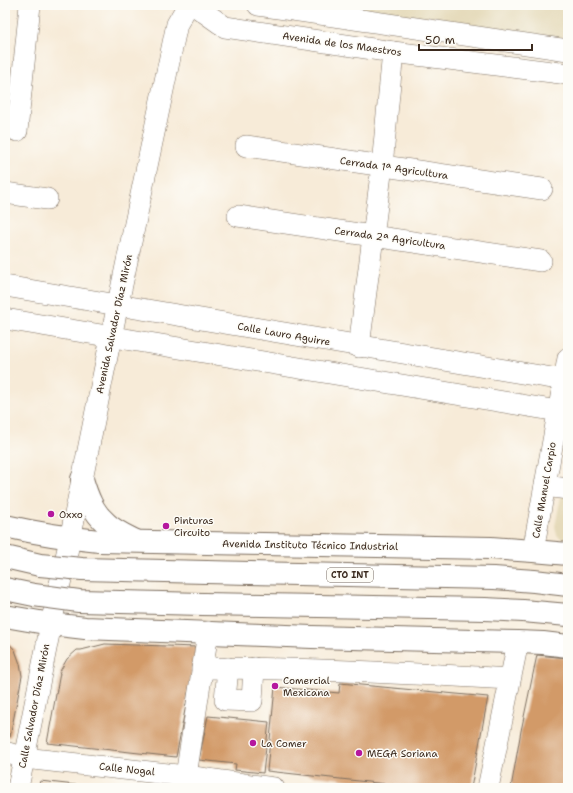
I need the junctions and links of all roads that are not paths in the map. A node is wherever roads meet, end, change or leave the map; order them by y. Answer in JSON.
{"nodes":[{"id":1,"x":30,"y":5,"type":"edge"},
{"id":2,"x":188,"y":5,"type":"edge"},
{"id":3,"x":194,"y":5,"type":"edge"},
{"id":4,"x":258,"y":5,"type":"edge"},
{"id":5,"x":568,"y":50,"type":"edge"},
{"id":6,"x":393,"y":52,"type":"junction"},
{"id":7,"x":568,"y":74,"type":"edge"},
{"id":8,"x":18,"y":131,"type":"dead end"},
{"id":9,"x":246,"y":146,"type":"dead end"},
{"id":10,"x":382,"y":166,"type":"junction"},
{"id":11,"x":542,"y":189,"type":"dead end"},
{"id":12,"x":5,"y":193,"type":"edge"},
{"id":13,"x":47,"y":199,"type":"dead end"},
{"id":14,"x":238,"y":216,"type":"dead end"},
{"id":15,"x":373,"y":236,"type":"junction"},
{"id":16,"x":541,"y":261,"type":"dead end"},
{"id":17,"x":5,"y":286,"type":"edge"},
{"id":18,"x":118,"y":305,"type":"junction"},
{"id":19,"x":5,"y":319,"type":"edge"},
{"id":20,"x":111,"y":337,"type":"junction"},
{"id":21,"x":359,"y":347,"type":"junction"},
{"id":22,"x":568,"y":358,"type":"edge"},
{"id":23,"x":564,"y":380,"type":"junction"},
{"id":24,"x":558,"y":411,"type":"junction"},
{"id":25,"x":82,"y":479,"type":"junction"},
{"id":26,"x":545,"y":486,"type":"junction"},
{"id":27,"x":568,"y":489,"type":"edge"},
{"id":28,"x":5,"y":526,"type":"edge"},
{"id":29,"x":70,"y":539,"type":"junction"},
{"id":30,"x":138,"y":542,"type":"junction"},
{"id":31,"x":533,"y":550,"type":"junction"},
{"id":32,"x":568,"y":554,"type":"edge"},
{"id":33,"x":5,"y":557,"type":"edge"},
{"id":34,"x":568,"y":570,"type":"edge"},
{"id":35,"x":534,"y":581,"type":"junction"},
{"id":36,"x":568,"y":585,"type":"edge"},
{"id":37,"x":5,"y":589,"type":"edge"},
{"id":38,"x":567,"y":615,"type":"edge"},
{"id":39,"x":5,"y":616,"type":"edge"},
{"id":40,"x":51,"y":624,"type":"junction"},
{"id":41,"x":208,"y":632,"type":"junction"},
{"id":42,"x":518,"y":642,"type":"junction"},
{"id":43,"x":568,"y":646,"type":"edge"},
{"id":44,"x":202,"y":668,"type":"junction"},
{"id":45,"x":228,"y":668,"type":"junction"},
{"id":46,"x":254,"y":668,"type":"junction"},
{"id":47,"x":510,"y":679,"type":"junction"},
{"id":48,"x":14,"y":755,"type":"edge"},
{"id":49,"x":186,"y":776,"type":"junction"},
{"id":50,"x":18,"y":788,"type":"edge"},
{"id":51,"x":274,"y":788,"type":"edge"},
{"id":52,"x":488,"y":788,"type":"edge"}],
"edges":[{"from":1,"to":8,"type":"street"},
{"from":2,"to":18,"type":"street","name":"Avenida Salvador Díaz Mirón"},
{"from":3,"to":6,"type":"street","name":"Avenida de los Maestros"},
{"from":4,"to":5,"type":"street"},
{"from":6,"to":7,"type":"street","name":"Avenida de los Maestros"},
{"from":6,"to":10,"type":"street"},
{"from":9,"to":10,"type":"street","name":"Cerrada 1ª Agricultura"},
{"from":10,"to":11,"type":"street","name":"Cerrada 1ª Agricultura"},
{"from":10,"to":15,"type":"street"},
{"from":12,"to":13,"type":"street"},
{"from":14,"to":15,"type":"street","name":"Cerrada 2ª Agricultura"},
{"from":15,"to":16,"type":"street","name":"Cerrada 2ª Agricultura"},
{"from":15,"to":21,"type":"street"},
{"from":17,"to":18,"type":"street","name":"Calle Lauro Aguirre"},
{"from":18,"to":20,"type":"street","name":"Avenida Salvador Díaz Mirón"},
{"from":18,"to":21,"type":"street","name":"Calle Lauro Aguirre"},
{"from":19,"to":20,"type":"street"},
{"from":20,"to":24,"type":"street"},
{"from":20,"to":25,"type":"street","name":"Avenida Salvador Díaz Mirón"},
{"from":21,"to":23,"type":"street","name":"Calle Lauro Aguirre"},
{"from":22,"to":23,"type":"street","name":"Calle Manuel Carpio"},
{"from":23,"to":24,"type":"street","name":"Calle Manuel Carpio"},
{"from":24,"to":26,"type":"street","name":"Calle Manuel Carpio"},
{"from":25,"to":29,"type":"street","name":"Avenida Salvador Díaz Mirón"},
{"from":25,"to":30,"type":"main road"},
{"from":26,"to":27,"type":"street"},
{"from":26,"to":31,"type":"street","name":"Calle Manuel Carpio"},
{"from":28,"to":29,"type":"main road","name":"Avenida Instituto Técnico Industrial"},
{"from":29,"to":30,"type":"main road","name":"Avenida Instituto Técnico Industrial"},
{"from":29,"to":40,"type":"street","name":"Avenida Salvador Díaz Mirón"},
{"from":30,"to":31,"type":"main road","name":"Avenida Instituto Técnico Industrial"},
{"from":31,"to":32,"type":"main road","name":"Avenida Instituto Técnico Industrial"},
{"from":33,"to":35,"type":"main road","number":"CTO INT","bridge":true},
{"from":34,"to":35,"type":"main road"},
{"from":35,"to":36,"type":"main road","number":"CTO INT"},
{"from":37,"to":38,"type":"main road","bridge":true},
{"from":39,"to":40,"type":"main road"},
{"from":40,"to":41,"type":"main road"},
{"from":40,"to":48,"type":"street","name":"Calle Salvador Díaz Mirón"},
{"from":41,"to":42,"type":"main road"},
{"from":41,"to":44,"type":"street"},
{"from":42,"to":43,"type":"main road"},
{"from":42,"to":47,"type":"street"},
{"from":44,"to":45,"type":"street"},
{"from":44,"to":49,"type":"street"},
{"from":45,"to":46,"type":"street"},
{"from":45,"to":46,"type":"street"},
{"from":46,"to":47,"type":"street"},
{"from":47,"to":52,"type":"street"},
{"from":48,"to":49,"type":"street","name":"Calle Nogal"},
{"from":48,"to":50,"type":"street","name":"Calle Salvador Díaz Mirón"},
{"from":49,"to":51,"type":"street","name":"Calle Nogal"}]}
